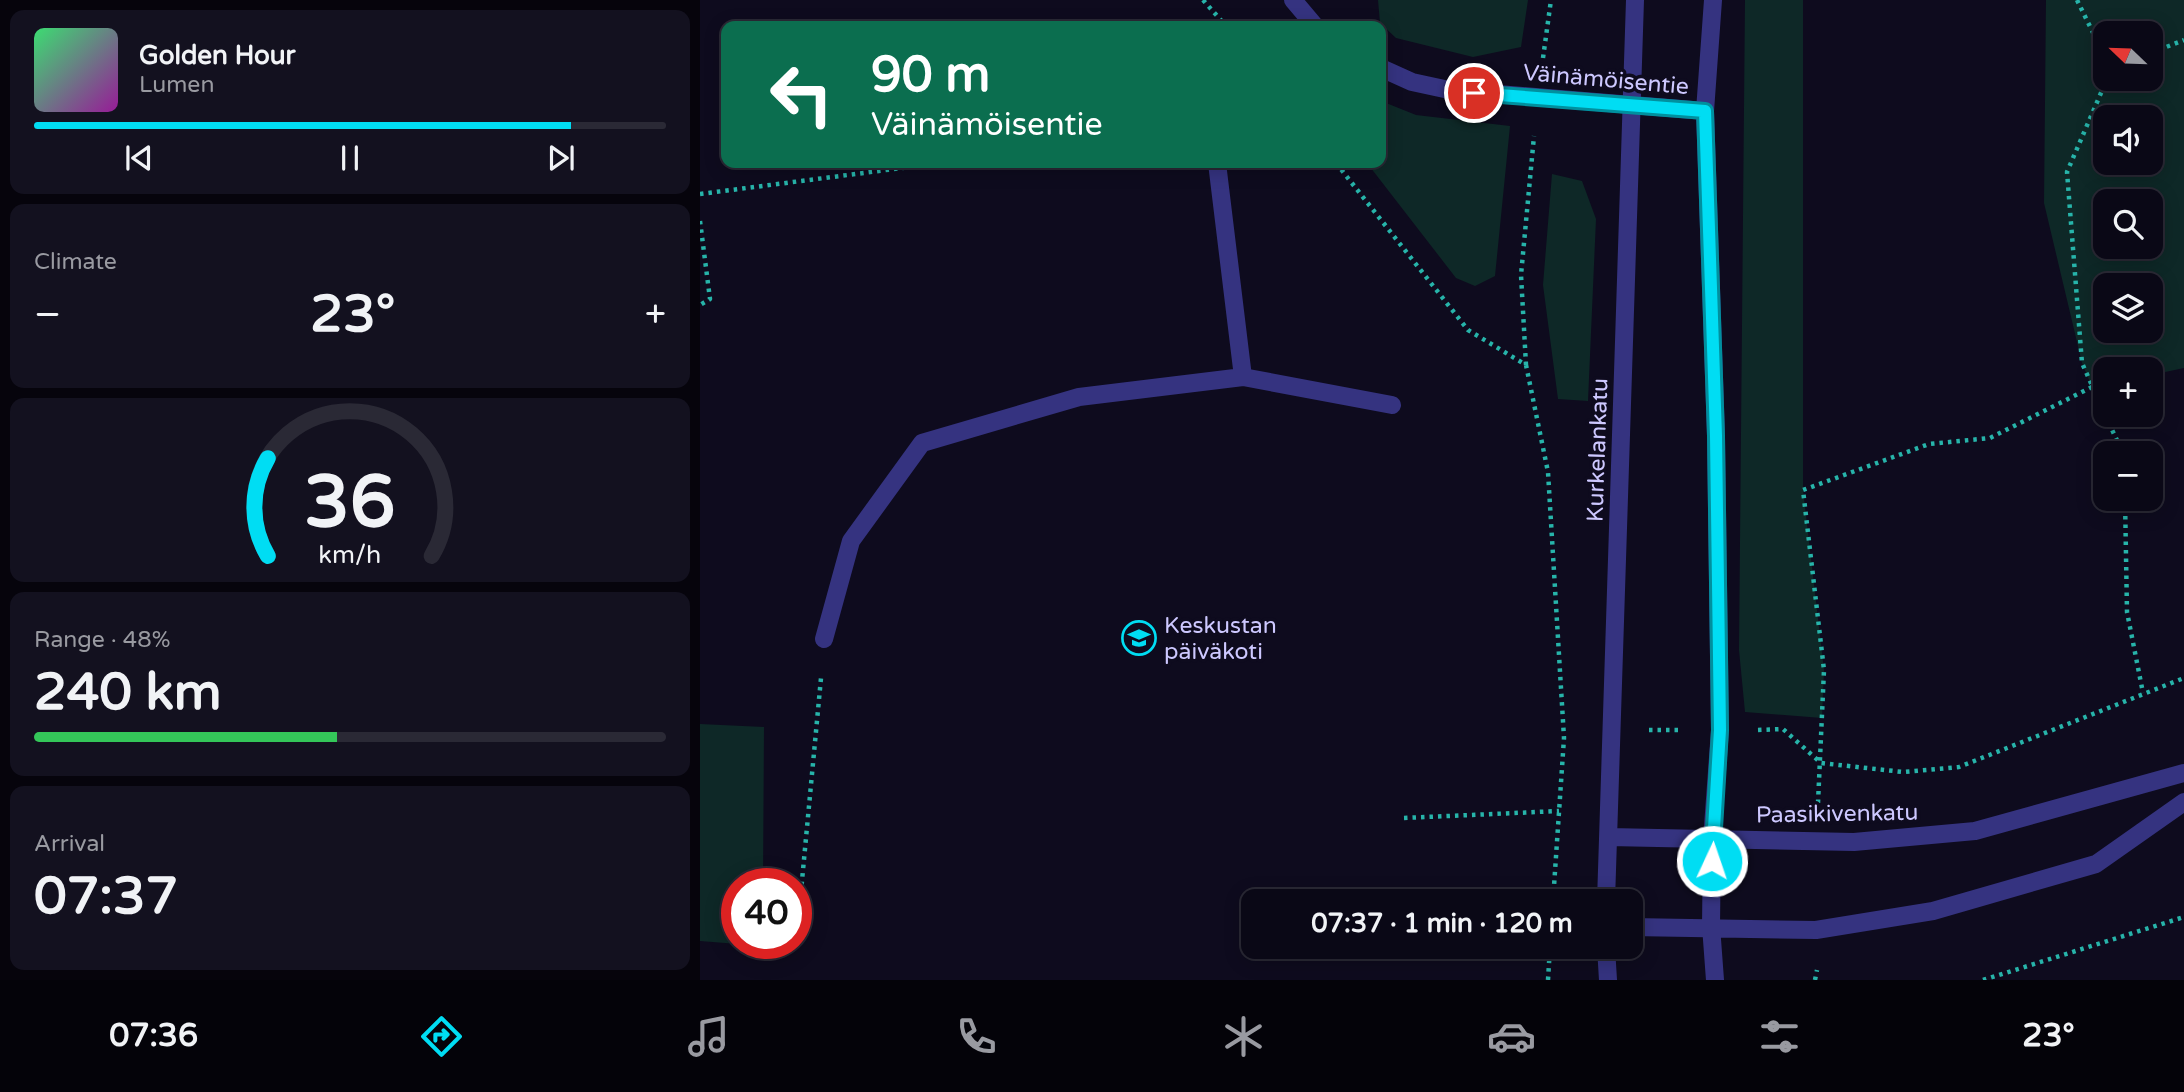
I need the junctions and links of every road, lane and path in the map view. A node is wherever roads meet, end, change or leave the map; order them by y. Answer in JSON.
{"nodes":[{"id":1,"x":1203,"y":0,"type":"edge"},
{"id":2,"x":1293,"y":0,"type":"edge"},
{"id":3,"x":1551,"y":0,"type":"edge"},
{"id":4,"x":1635,"y":0,"type":"edge"},
{"id":5,"x":1713,"y":0,"type":"edge"},
{"id":6,"x":2077,"y":0,"type":"edge"},
{"id":7,"x":1222,"y":21,"type":"edge"},
{"id":8,"x":1311,"y":21,"type":"edge"},
{"id":9,"x":2093,"y":33,"type":"edge"},
{"id":10,"x":2184,"y":40,"type":"edge"},
{"id":11,"x":2163,"y":48,"type":"edge"},
{"id":12,"x":1386,"y":70,"type":"edge"},
{"id":13,"x":2102,"y":91,"type":"edge"},
{"id":14,"x":1537,"y":98,"type":"junction"},
{"id":15,"x":1630,"y":107,"type":"junction"},
{"id":16,"x":1705,"y":111,"type":"junction"},
{"id":17,"x":902,"y":168,"type":"edge"},
{"id":18,"x":1218,"y":168,"type":"edge"},
{"id":19,"x":1340,"y":168,"type":"edge"},
{"id":20,"x":700,"y":194,"type":"edge"},
{"id":21,"x":700,"y":221,"type":"edge"},
{"id":22,"x":700,"y":305,"type":"edge"},
{"id":23,"x":1526,"y":365,"type":"junction"},
{"id":24,"x":1243,"y":377,"type":"junction"},
{"id":25,"x":2092,"y":387,"type":"joint"},
{"id":26,"x":1392,"y":405,"type":"dead end"},
{"id":27,"x":2124,"y":511,"type":"edge"},
{"id":28,"x":824,"y":639,"type":"joint"},
{"id":29,"x":2184,"y":678,"type":"edge"},
{"id":30,"x":2143,"y":693,"type":"junction"},
{"id":31,"x":1821,"y":764,"type":"dead end"},
{"id":32,"x":1903,"y":772,"type":"dead end"},
{"id":33,"x":2184,"y":773,"type":"edge"},
{"id":34,"x":2184,"y":802,"type":"edge"},
{"id":35,"x":1559,"y":811,"type":"junction"},
{"id":36,"x":1404,"y":818,"type":"dead end"},
{"id":37,"x":1609,"y":837,"type":"junction"},
{"id":38,"x":1712,"y":840,"type":"junction"},
{"id":39,"x":803,"y":868,"type":"edge"},
{"id":40,"x":1554,"y":889,"type":"edge"},
{"id":41,"x":1607,"y":889,"type":"edge"},
{"id":42,"x":2184,"y":918,"type":"edge"},
{"id":43,"x":1712,"y":926,"type":"junction"},
{"id":44,"x":1643,"y":927,"type":"edge"},
{"id":45,"x":1549,"y":959,"type":"edge"},
{"id":46,"x":1607,"y":959,"type":"edge"},
{"id":47,"x":1548,"y":980,"type":"edge"},
{"id":48,"x":1608,"y":980,"type":"edge"},
{"id":49,"x":1715,"y":980,"type":"edge"},
{"id":50,"x":1983,"y":980,"type":"edge"}],
"edges":[{"from":1,"to":7,"type":"path"},
{"from":2,"to":8,"type":"street"},
{"from":3,"to":14,"type":"path"},
{"from":4,"to":15,"type":"street","name":"Kurkelankatu"},
{"from":5,"to":16,"type":"street"},
{"from":6,"to":9,"type":"path"},
{"from":10,"to":11,"type":"path"},
{"from":12,"to":14,"type":"street","name":"Väinämöisentie"},
{"from":13,"to":25,"type":"path"},
{"from":14,"to":15,"type":"street","name":"Väinämöisentie"},
{"from":14,"to":23,"type":"path"},
{"from":15,"to":16,"type":"street","name":"Väinämöisentie"},
{"from":15,"to":37,"type":"street","name":"Kurkelankatu"},
{"from":16,"to":38,"type":"street"},
{"from":17,"to":20,"type":"path"},
{"from":18,"to":24,"type":"street"},
{"from":19,"to":23,"type":"path"},
{"from":21,"to":22,"type":"path"},
{"from":23,"to":35,"type":"path"},
{"from":24,"to":26,"type":"street"},
{"from":24,"to":28,"type":"street"},
{"from":25,"to":31,"type":"path"},
{"from":27,"to":30,"type":"path"},
{"from":28,"to":39,"type":"path"},
{"from":29,"to":30,"type":"path"},
{"from":30,"to":32,"type":"path"},
{"from":33,"to":38,"type":"street","name":"Paasikivenkatu"},
{"from":34,"to":43,"type":"street"},
{"from":35,"to":36,"type":"path"},
{"from":35,"to":40,"type":"path"},
{"from":37,"to":38,"type":"street","name":"Paasikivenkatu"},
{"from":37,"to":41,"type":"street","name":"Kurkelankatu"},
{"from":38,"to":43,"type":"street"},
{"from":42,"to":50,"type":"path"},
{"from":43,"to":44,"type":"street"},
{"from":43,"to":49,"type":"street"},
{"from":45,"to":47,"type":"path"},
{"from":46,"to":48,"type":"street"}]}
